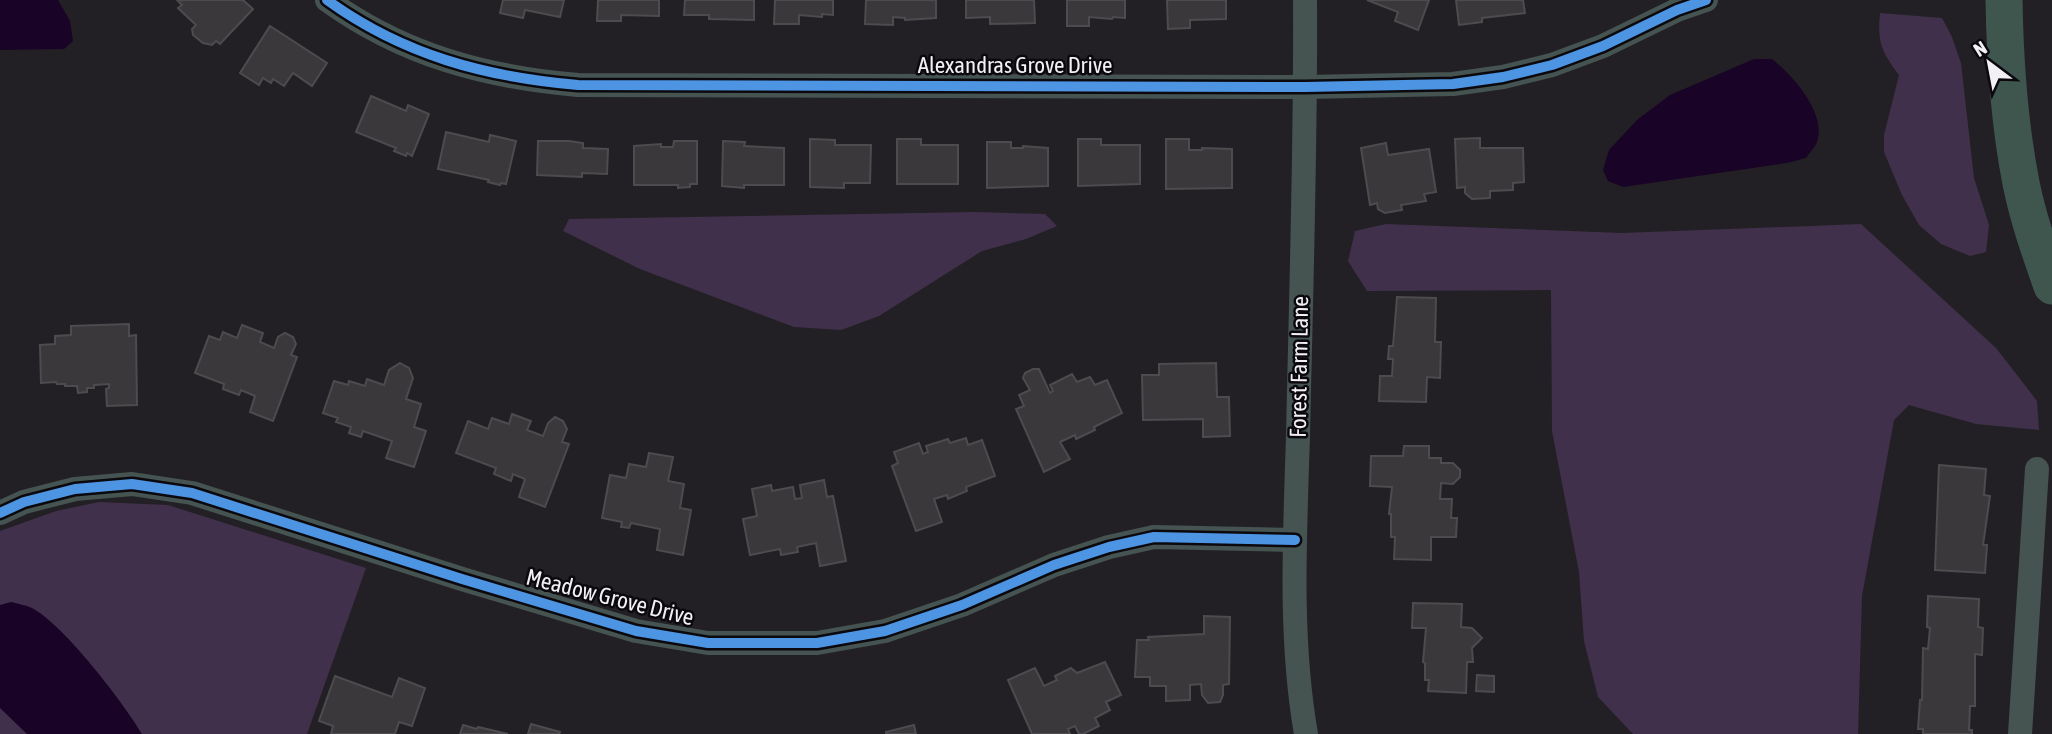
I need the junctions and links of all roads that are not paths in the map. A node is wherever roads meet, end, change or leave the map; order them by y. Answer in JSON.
{"nodes":[{"id":1,"x":327,"y":0,"type":"edge"},
{"id":2,"x":1305,"y":0,"type":"edge"},
{"id":3,"x":1706,"y":0,"type":"edge"},
{"id":4,"x":2004,"y":0,"type":"edge"},
{"id":5,"x":1305,"y":88,"type":"junction"},
{"id":6,"x":2052,"y":286,"type":"edge"},
{"id":7,"x":2037,"y":469,"type":"dead end"},
{"id":8,"x":0,"y":513,"type":"edge"},
{"id":9,"x":1295,"y":540,"type":"junction"},
{"id":10,"x":1306,"y":734,"type":"edge"},
{"id":11,"x":2020,"y":734,"type":"edge"}],
"edges":[{"from":1,"to":5,"type":"street","name":"Alexandras Grove Drive"},
{"from":2,"to":5,"type":"street","name":"Forest Farm Lane"},
{"from":3,"to":5,"type":"street","name":"Alexandras Grove Drive"},
{"from":4,"to":6,"type":"main road"},
{"from":5,"to":9,"type":"street","name":"Forest Farm Lane"},
{"from":7,"to":11,"type":"street"},
{"from":8,"to":9,"type":"street","name":"Meadow Grove Drive"},
{"from":9,"to":10,"type":"street","name":"Forest Farm Lane"}]}
